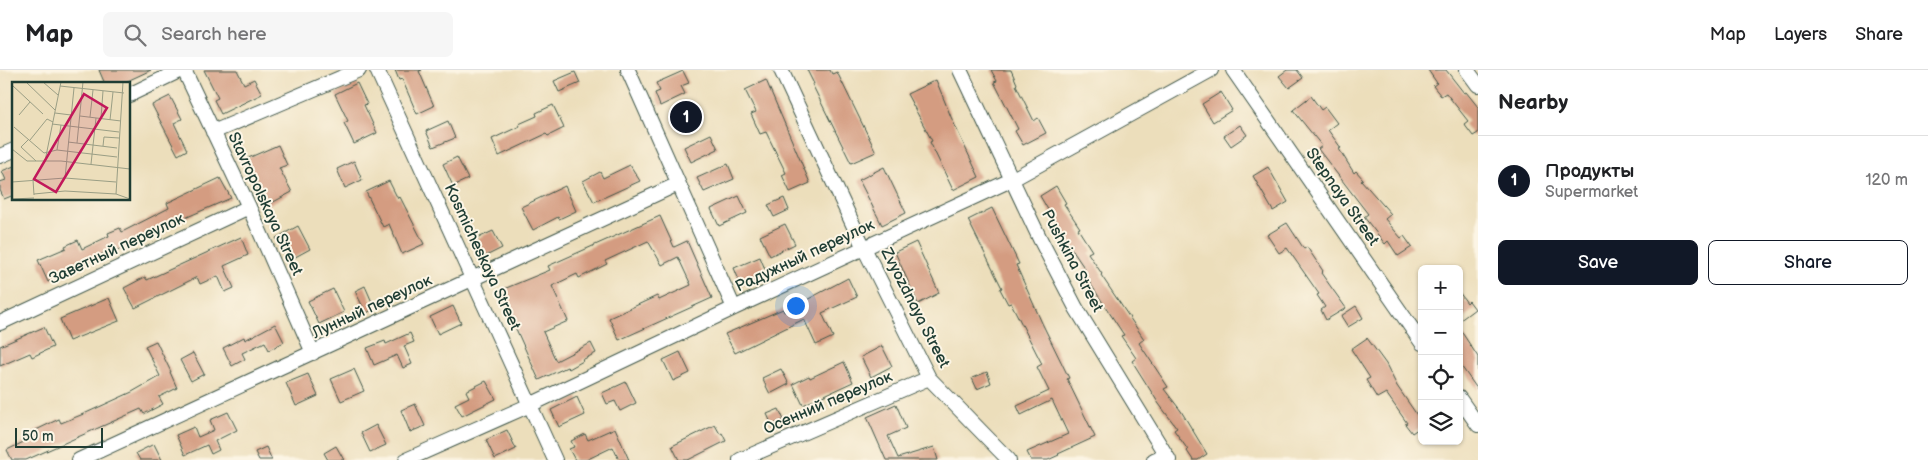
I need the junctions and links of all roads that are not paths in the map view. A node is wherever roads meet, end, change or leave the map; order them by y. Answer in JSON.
{"nodes":[{"id":1,"x":182,"y":70,"type":"edge"},
{"id":2,"x":359,"y":70,"type":"edge"},
{"id":3,"x":377,"y":70,"type":"edge"},
{"id":4,"x":628,"y":70,"type":"edge"},
{"id":5,"x":781,"y":70,"type":"edge"},
{"id":6,"x":960,"y":70,"type":"edge"},
{"id":7,"x":1212,"y":70,"type":"edge"},
{"id":8,"x":1233,"y":70,"type":"edge"},
{"id":9,"x":1467,"y":70,"type":"edge"},
{"id":10,"x":1478,"y":85,"type":"edge"},
{"id":11,"x":130,"y":95,"type":"edge"},
{"id":12,"x":213,"y":132,"type":"junction"},
{"id":13,"x":12,"y":151,"type":"edge"},
{"id":14,"x":0,"y":156,"type":"edge"},
{"id":15,"x":1011,"y":180,"type":"junction"},
{"id":16,"x":678,"y":184,"type":"junction"},
{"id":17,"x":249,"y":207,"type":"junction"},
{"id":18,"x":864,"y":248,"type":"junction"},
{"id":19,"x":473,"y":279,"type":"junction"},
{"id":20,"x":734,"y":308,"type":"junction"},
{"id":21,"x":0,"y":323,"type":"edge"},
{"id":22,"x":1418,"y":337,"type":"edge"},
{"id":23,"x":313,"y":353,"type":"junction"},
{"id":24,"x":929,"y":378,"type":"junction"},
{"id":25,"x":1460,"y":400,"type":"edge"},
{"id":26,"x":530,"y":405,"type":"junction"},
{"id":27,"x":1478,"y":425,"type":"edge"},
{"id":28,"x":1163,"y":458,"type":"edge"},
{"id":29,"x":79,"y":460,"type":"edge"},
{"id":30,"x":406,"y":460,"type":"edge"},
{"id":31,"x":555,"y":460,"type":"edge"},
{"id":32,"x":740,"y":460,"type":"edge"},
{"id":33,"x":1009,"y":460,"type":"edge"}],
"edges":[{"from":1,"to":11,"type":"street"},
{"from":1,"to":12,"type":"street","name":"Stavropolskaya Street"},
{"from":2,"to":12,"type":"street"},
{"from":3,"to":19,"type":"street","name":"Kosmicheskaya Street"},
{"from":4,"to":16,"type":"street"},
{"from":5,"to":18,"type":"street","name":"Zvyozdnaya Street"},
{"from":6,"to":15,"type":"street","name":"Pushkina Street"},
{"from":7,"to":15,"type":"street","name":"Радужный переулок"},
{"from":8,"to":22,"type":"street","name":"Stepnaya Street"},
{"from":9,"to":10,"type":"street"},
{"from":12,"to":17,"type":"street","name":"Stavropolskaya Street"},
{"from":13,"to":14,"type":"street"},
{"from":15,"to":18,"type":"street","name":"Радужный переулок"},
{"from":15,"to":28,"type":"street","name":"Pushkina Street"},
{"from":16,"to":19,"type":"street","name":"Лунный переулок"},
{"from":16,"to":20,"type":"street"},
{"from":17,"to":21,"type":"street","name":"Заветный переулок"},
{"from":17,"to":23,"type":"street","name":"Stavropolskaya Street"},
{"from":18,"to":20,"type":"street","name":"Радужный переулок"},
{"from":18,"to":24,"type":"street","name":"Zvyozdnaya Street"},
{"from":19,"to":23,"type":"street","name":"Лунный переулок"},
{"from":19,"to":26,"type":"street","name":"Kosmicheskaya Street"},
{"from":20,"to":26,"type":"street","name":"Радужный переулок"},
{"from":23,"to":29,"type":"street","name":"Лунный переулок"},
{"from":24,"to":32,"type":"street","name":"Осенний переулок"},
{"from":24,"to":33,"type":"street","name":"Zvyozdnaya Street"},
{"from":25,"to":27,"type":"street"},
{"from":26,"to":30,"type":"street","name":"Радужный переулок"},
{"from":26,"to":31,"type":"street","name":"Kosmicheskaya Street"}]}
